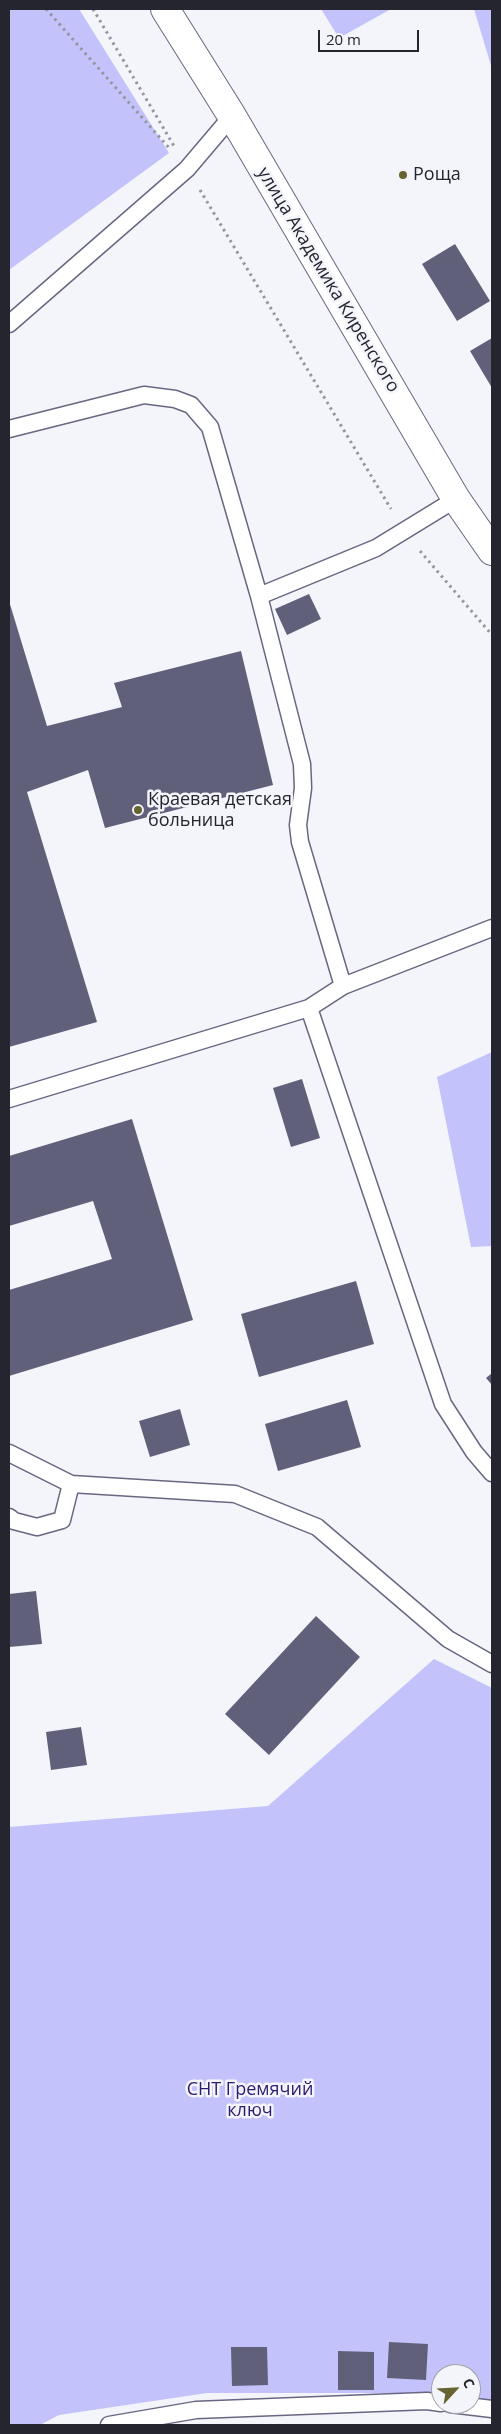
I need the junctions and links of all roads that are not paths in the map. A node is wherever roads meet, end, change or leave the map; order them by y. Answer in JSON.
{"nodes":[{"id":1,"x":166,"y":9,"type":"edge"},
{"id":2,"x":232,"y":116,"type":"junction"},
{"id":3,"x":9,"y":324,"type":"edge"},
{"id":4,"x":9,"y":429,"type":"edge"},
{"id":5,"x":456,"y":499,"type":"junction"},
{"id":6,"x":492,"y":551,"type":"edge"},
{"id":7,"x":259,"y":596,"type":"junction"},
{"id":8,"x":492,"y":928,"type":"edge"},
{"id":9,"x":343,"y":986,"type":"junction"},
{"id":10,"x":309,"y":1008,"type":"junction"},
{"id":11,"x":9,"y":1099,"type":"edge"},
{"id":12,"x":9,"y":1453,"type":"edge"},
{"id":13,"x":492,"y":1473,"type":"edge"},
{"id":14,"x":71,"y":1484,"type":"junction"},
{"id":15,"x":9,"y":1517,"type":"edge"},
{"id":16,"x":492,"y":1664,"type":"edge"},
{"id":17,"x":431,"y":2403,"type":"edge"},
{"id":18,"x":109,"y":2425,"type":"edge"}],
"edges":[{"from":1,"to":2,"type":"main road","name":"улица Академика Киренского"},
{"from":2,"to":3,"type":"lane"},
{"from":2,"to":5,"type":"main road","name":"улица Академика Киренского"},
{"from":4,"to":7,"type":"lane"},
{"from":5,"to":6,"type":"main road","name":"улица Академика Киренского"},
{"from":5,"to":7,"type":"lane"},
{"from":7,"to":9,"type":"lane"},
{"from":8,"to":9,"type":"lane"},
{"from":9,"to":10,"type":"lane"},
{"from":10,"to":11,"type":"lane"},
{"from":10,"to":13,"type":"lane"},
{"from":12,"to":14,"type":"lane"},
{"from":14,"to":15,"type":"lane"},
{"from":14,"to":16,"type":"lane"},
{"from":17,"to":18,"type":"lane"}]}
